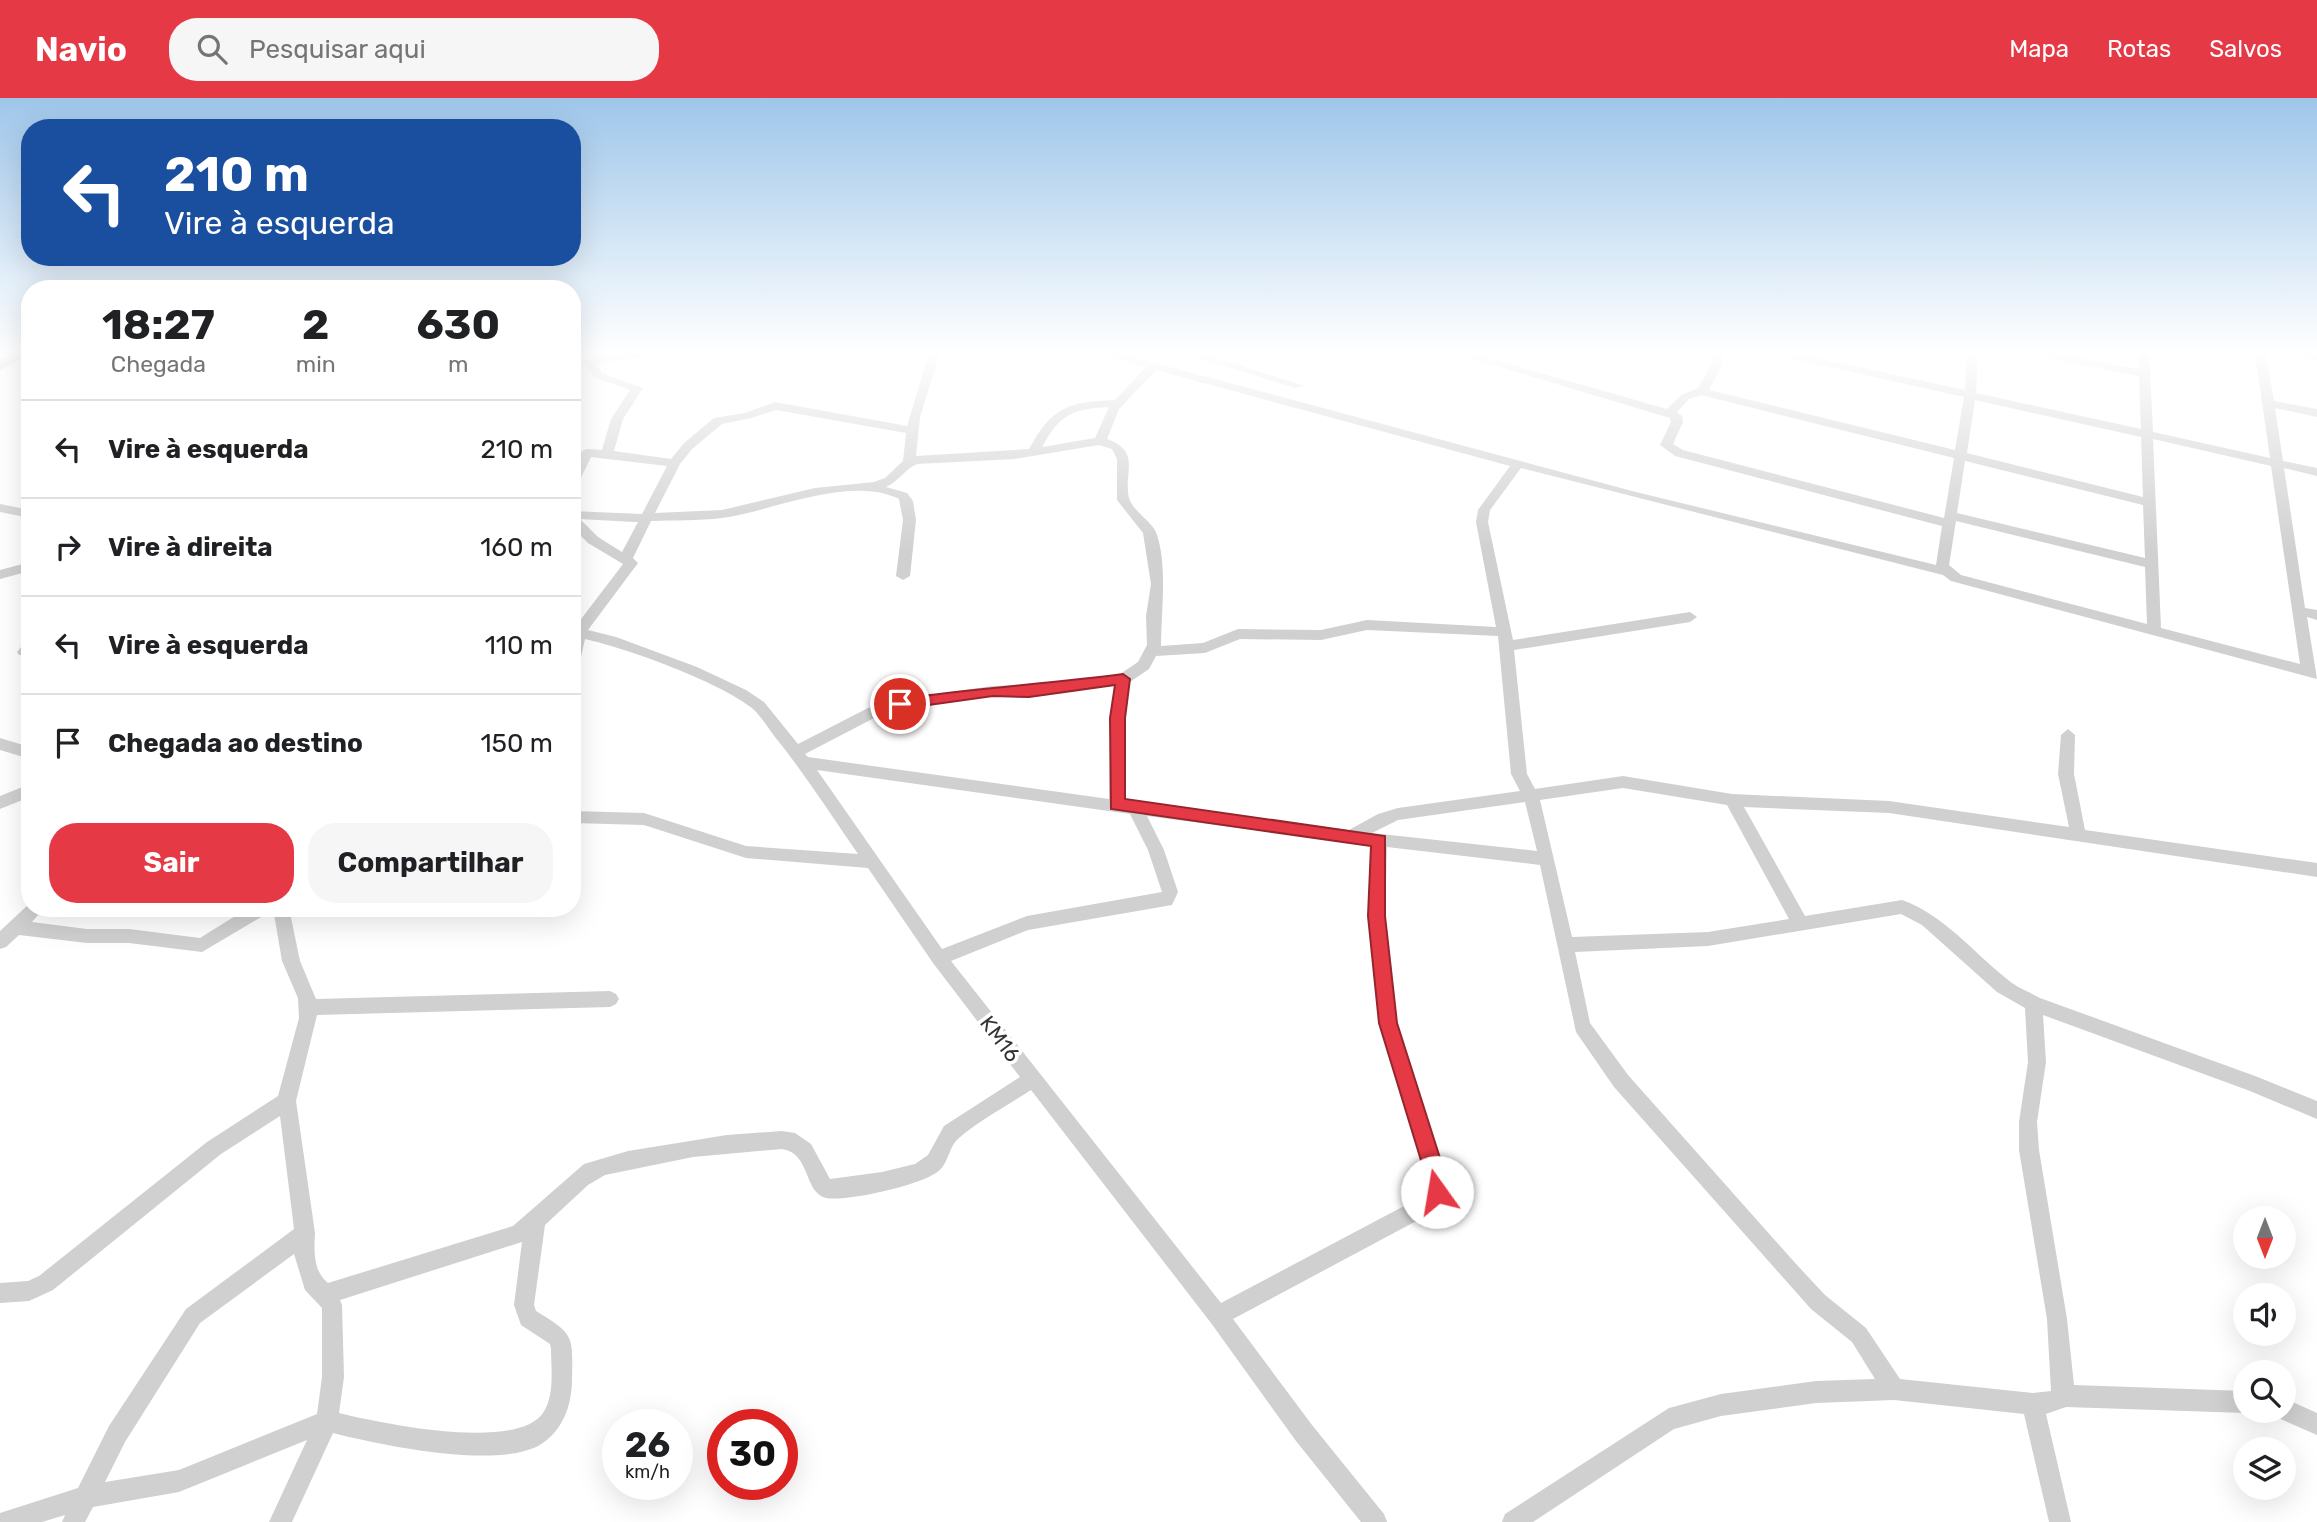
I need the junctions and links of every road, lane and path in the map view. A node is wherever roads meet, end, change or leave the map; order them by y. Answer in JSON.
{"nodes":[{"id":1,"x":617,"y":419,"type":"edge"},
{"id":2,"x":727,"y":419,"type":"edge"},
{"id":3,"x":852,"y":419,"type":"edge"},
{"id":4,"x":915,"y":419,"type":"edge"},
{"id":5,"x":1055,"y":419,"type":"edge"},
{"id":6,"x":1109,"y":419,"type":"edge"},
{"id":7,"x":1352,"y":419,"type":"edge"},
{"id":8,"x":1675,"y":419,"type":"edge"},
{"id":9,"x":1813,"y":419,"type":"edge"},
{"id":10,"x":1965,"y":419,"type":"edge"},
{"id":11,"x":2075,"y":419,"type":"edge"},
{"id":12,"x":2145,"y":419,"type":"edge"},
{"id":13,"x":2269,"y":419,"type":"edge"},
{"id":14,"x":912,"y":430,"type":"junction"},
{"id":15,"x":2145,"y":435,"type":"junction"},
{"id":16,"x":1101,"y":441,"type":"junction"},
{"id":17,"x":1034,"y":451,"type":"junction"},
{"id":18,"x":607,"y":454,"type":"junction"},
{"id":19,"x":1958,"y":456,"type":"junction"},
{"id":20,"x":909,"y":462,"type":"junction"},
{"id":21,"x":674,"y":463,"type":"junction"},
{"id":22,"x":2276,"y":463,"type":"junction"},
{"id":23,"x":581,"y":464,"type":"edge"},
{"id":24,"x":1518,"y":464,"type":"junction"},
{"id":25,"x":2317,"y":472,"type":"edge"},
{"id":26,"x":865,"y":487,"type":"junction"},
{"id":27,"x":2148,"y":502,"type":"junction"},
{"id":28,"x":0,"y":508,"type":"edge"},
{"id":29,"x":21,"y":512,"type":"edge"},
{"id":30,"x":581,"y":517,"type":"edge"},
{"id":31,"x":646,"y":517,"type":"junction"},
{"id":32,"x":1948,"y":519,"type":"junction"},
{"id":33,"x":581,"y":526,"type":"edge"},
{"id":34,"x":626,"y":558,"type":"junction"},
{"id":35,"x":2151,"y":564,"type":"junction"},
{"id":36,"x":21,"y":569,"type":"edge"},
{"id":37,"x":1947,"y":572,"type":"junction"},
{"id":38,"x":0,"y":575,"type":"edge"},
{"id":39,"x":903,"y":576,"type":"dead end"},
{"id":40,"x":2300,"y":612,"type":"junction"},
{"id":41,"x":2317,"y":616,"type":"edge"},
{"id":42,"x":1690,"y":617,"type":"dead end"},
{"id":43,"x":581,"y":626,"type":"edge"},
{"id":44,"x":2154,"y":631,"type":"junction"},
{"id":45,"x":581,"y":633,"type":"edge"},
{"id":46,"x":1505,"y":639,"type":"junction"},
{"id":47,"x":1152,"y":651,"type":"junction"},
{"id":48,"x":2313,"y":673,"type":"edge"},
{"id":49,"x":1123,"y":679,"type":"junction"},
{"id":50,"x":2068,"y":735,"type":"dead end"},
{"id":51,"x":0,"y":744,"type":"edge"},
{"id":52,"x":21,"y":750,"type":"edge"},
{"id":53,"x":799,"y":757,"type":"junction"},
{"id":54,"x":1519,"y":774,"type":"junction"},
{"id":55,"x":21,"y":794,"type":"edge"},
{"id":56,"x":1531,"y":796,"type":"junction"},
{"id":57,"x":1493,"y":798,"type":"junction"},
{"id":58,"x":1732,"y":800,"type":"junction"},
{"id":59,"x":0,"y":803,"type":"edge"},
{"id":60,"x":1117,"y":804,"type":"junction"},
{"id":61,"x":1135,"y":807,"type":"junction"},
{"id":62,"x":581,"y":817,"type":"edge"},
{"id":63,"x":2078,"y":834,"type":"junction"},
{"id":64,"x":1353,"y":836,"type":"junction"},
{"id":65,"x":1380,"y":841,"type":"junction"},
{"id":66,"x":1547,"y":859,"type":"junction"},
{"id":67,"x":872,"y":862,"type":"junction"},
{"id":68,"x":2317,"y":870,"type":"edge"},
{"id":69,"x":26,"y":917,"type":"edge"},
{"id":70,"x":247,"y":917,"type":"edge"},
{"id":71,"x":283,"y":917,"type":"edge"},
{"id":72,"x":1801,"y":924,"type":"junction"},
{"id":73,"x":15,"y":926,"type":"junction"},
{"id":74,"x":0,"y":942,"type":"edge"},
{"id":75,"x":1565,"y":945,"type":"junction"},
{"id":76,"x":939,"y":958,"type":"junction"},
{"id":77,"x":610,"y":999,"type":"dead end"},
{"id":78,"x":2034,"y":1004,"type":"junction"},
{"id":79,"x":307,"y":1007,"type":"junction"},
{"id":80,"x":1031,"y":1080,"type":"junction"},
{"id":81,"x":288,"y":1101,"type":"junction"},
{"id":82,"x":2317,"y":1111,"type":"edge"},
{"id":83,"x":535,"y":1223,"type":"junction"},
{"id":84,"x":305,"y":1233,"type":"junction"},
{"id":85,"x":0,"y":1293,"type":"edge"},
{"id":86,"x":325,"y":1294,"type":"junction"},
{"id":87,"x":1217,"y":1316,"type":"junction"},
{"id":88,"x":1894,"y":1389,"type":"junction"},
{"id":89,"x":2064,"y":1396,"type":"junction"},
{"id":90,"x":2233,"y":1402,"type":"edge"},
{"id":91,"x":2033,"y":1404,"type":"junction"},
{"id":92,"x":2296,"y":1414,"type":"edge"},
{"id":93,"x":327,"y":1421,"type":"junction"},
{"id":94,"x":2317,"y":1424,"type":"edge"},
{"id":95,"x":84,"y":1497,"type":"junction"},
{"id":96,"x":7,"y":1522,"type":"edge"},
{"id":97,"x":73,"y":1522,"type":"edge"},
{"id":98,"x":280,"y":1522,"type":"edge"},
{"id":99,"x":1376,"y":1522,"type":"edge"},
{"id":100,"x":1513,"y":1522,"type":"edge"},
{"id":101,"x":2060,"y":1522,"type":"edge"}],
"edges":[{"from":1,"to":18,"type":"street"},
{"from":2,"to":21,"type":"street"},
{"from":3,"to":14,"type":"street"},
{"from":4,"to":14,"type":"street"},
{"from":5,"to":17,"type":"street"},
{"from":6,"to":16,"type":"street"},
{"from":7,"to":24,"type":"street"},
{"from":8,"to":32,"type":"street"},
{"from":9,"to":19,"type":"street"},
{"from":10,"to":19,"type":"street"},
{"from":11,"to":15,"type":"street"},
{"from":12,"to":15,"type":"street"},
{"from":13,"to":22,"type":"street"},
{"from":14,"to":20,"type":"street"},
{"from":15,"to":22,"type":"street"},
{"from":15,"to":27,"type":"street"},
{"from":16,"to":17,"type":"street"},
{"from":16,"to":47,"type":"street"},
{"from":17,"to":20,"type":"street"},
{"from":18,"to":21,"type":"street"},
{"from":18,"to":23,"type":"street"},
{"from":19,"to":27,"type":"street"},
{"from":19,"to":32,"type":"street"},
{"from":20,"to":26,"type":"street"},
{"from":21,"to":31,"type":"street"},
{"from":22,"to":25,"type":"street"},
{"from":22,"to":40,"type":"street"},
{"from":24,"to":37,"type":"street"},
{"from":24,"to":46,"type":"street"},
{"from":26,"to":31,"type":"street"},
{"from":26,"to":39,"type":"street"},
{"from":27,"to":35,"type":"street"},
{"from":28,"to":29,"type":"street"},
{"from":30,"to":31,"type":"street"},
{"from":31,"to":34,"type":"street"},
{"from":32,"to":35,"type":"street"},
{"from":32,"to":37,"type":"street"},
{"from":33,"to":34,"type":"street"},
{"from":34,"to":43,"type":"street"},
{"from":35,"to":44,"type":"street"},
{"from":36,"to":38,"type":"street"},
{"from":37,"to":44,"type":"street"},
{"from":40,"to":41,"type":"street"},
{"from":40,"to":48,"type":"street"},
{"from":42,"to":46,"type":"street"},
{"from":44,"to":48,"type":"street"},
{"from":45,"to":53,"type":"street","name":"KM16"},
{"from":46,"to":47,"type":"street"},
{"from":46,"to":54,"type":"street"},
{"from":47,"to":49,"type":"street"},
{"from":49,"to":53,"type":"street"},
{"from":49,"to":60,"type":"street"},
{"from":50,"to":63,"type":"street"},
{"from":51,"to":52,"type":"street"},
{"from":53,"to":60,"type":"street"},
{"from":53,"to":67,"type":"street","name":"KM16"},
{"from":54,"to":56,"type":"street"},
{"from":54,"to":57,"type":"street"},
{"from":55,"to":59,"type":"street"},
{"from":56,"to":57,"type":"street"},
{"from":56,"to":58,"type":"street"},
{"from":56,"to":66,"type":"street"},
{"from":57,"to":64,"type":"street"},
{"from":58,"to":63,"type":"street"},
{"from":58,"to":72,"type":"street"},
{"from":60,"to":61,"type":"street"},
{"from":61,"to":64,"type":"street"},
{"from":61,"to":76,"type":"street"},
{"from":62,"to":67,"type":"street"},
{"from":63,"to":68,"type":"street"},
{"from":64,"to":65,"type":"street"},
{"from":65,"to":66,"type":"street"},
{"from":65,"to":87,"type":"street"},
{"from":66,"to":75,"type":"street"},
{"from":67,"to":76,"type":"street","name":"KM16"},
{"from":69,"to":73,"type":"street"},
{"from":70,"to":73,"type":"street"},
{"from":71,"to":79,"type":"street"},
{"from":72,"to":75,"type":"street"},
{"from":72,"to":78,"type":"street"},
{"from":73,"to":74,"type":"street"},
{"from":75,"to":88,"type":"street"},
{"from":76,"to":80,"type":"street","name":"KM16"},
{"from":77,"to":79,"type":"street"},
{"from":78,"to":82,"type":"street"},
{"from":78,"to":89,"type":"street"},
{"from":79,"to":81,"type":"street"},
{"from":80,"to":83,"type":"street"},
{"from":80,"to":87,"type":"street","name":"KM16"},
{"from":81,"to":84,"type":"street"},
{"from":81,"to":85,"type":"street"},
{"from":83,"to":86,"type":"street"},
{"from":83,"to":93,"type":"street"},
{"from":84,"to":86,"type":"street"},
{"from":84,"to":95,"type":"street"},
{"from":86,"to":93,"type":"street"},
{"from":87,"to":99,"type":"street","name":"KM16"},
{"from":88,"to":91,"type":"street"},
{"from":88,"to":100,"type":"street"},
{"from":89,"to":90,"type":"street"},
{"from":89,"to":91,"type":"street"},
{"from":91,"to":101,"type":"street"},
{"from":92,"to":94,"type":"street"},
{"from":93,"to":95,"type":"street"},
{"from":93,"to":98,"type":"street"},
{"from":95,"to":96,"type":"street"},
{"from":95,"to":97,"type":"street"}]}
